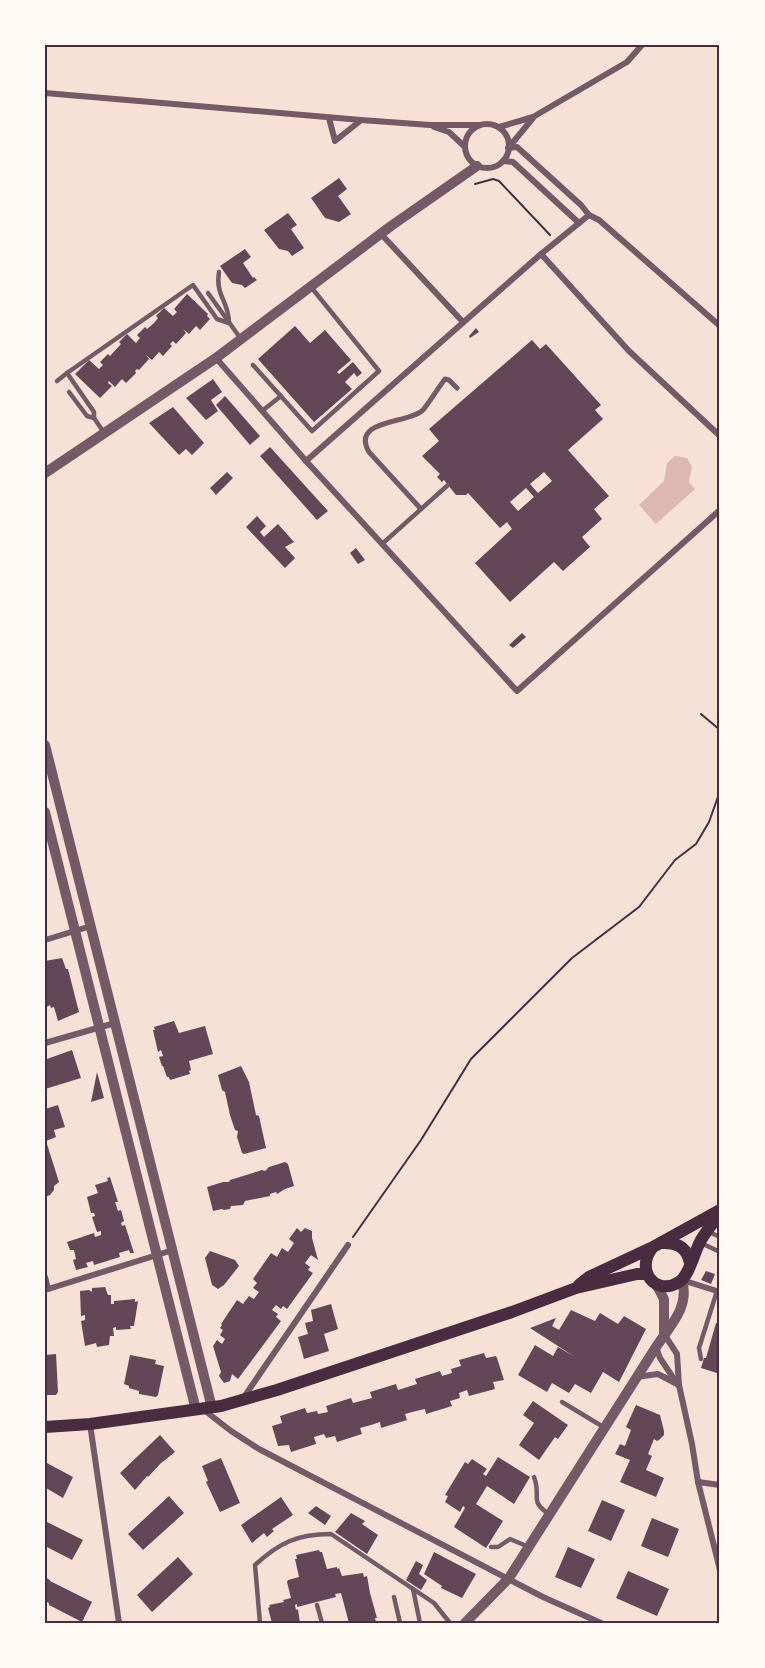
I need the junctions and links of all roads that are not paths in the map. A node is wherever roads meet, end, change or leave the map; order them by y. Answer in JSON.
{"nodes":[{"id":1,"x":642,"y":45,"type":"edge"},
{"id":2,"x":45,"y":93,"type":"edge"},
{"id":3,"x":533,"y":117,"type":"junction"},
{"id":4,"x":329,"y":118,"type":"junction"},
{"id":5,"x":361,"y":120,"type":"junction"},
{"id":6,"x":430,"y":125,"type":"junction"},
{"id":7,"x":479,"y":125,"type":"junction"},
{"id":8,"x":499,"y":127,"type":"junction"},
{"id":9,"x":464,"y":146,"type":"junction"},
{"id":10,"x":508,"y":148,"type":"junction"},
{"id":11,"x":503,"y":161,"type":"junction"},
{"id":12,"x":477,"y":166,"type":"junction"},
{"id":13,"x":589,"y":215,"type":"junction"},
{"id":14,"x":579,"y":223,"type":"junction"},
{"id":15,"x":381,"y":234,"type":"junction"},
{"id":16,"x":541,"y":254,"type":"junction"},
{"id":17,"x":219,"y":272,"type":"dead end"},
{"id":18,"x":311,"y":286,"type":"junction"},
{"id":19,"x":208,"y":293,"type":"dead end"},
{"id":20,"x":463,"y":322,"type":"junction"},
{"id":21,"x":229,"y":323,"type":"junction"},
{"id":22,"x":720,"y":326,"type":"edge"},
{"id":23,"x":241,"y":339,"type":"junction"},
{"id":24,"x":216,"y":357,"type":"junction"},
{"id":25,"x":253,"y":365,"type":"dead end"},
{"id":26,"x":67,"y":374,"type":"junction"},
{"id":27,"x":57,"y":381,"type":"dead end"},
{"id":28,"x":457,"y":388,"type":"dead end"},
{"id":29,"x":69,"y":392,"type":"dead end"},
{"id":30,"x":281,"y":396,"type":"junction"},
{"id":31,"x":262,"y":411,"type":"junction"},
{"id":32,"x":94,"y":418,"type":"junction"},
{"id":33,"x":105,"y":434,"type":"junction"},
{"id":34,"x":720,"y":436,"type":"edge"},
{"id":35,"x":306,"y":460,"type":"junction"},
{"id":36,"x":45,"y":473,"type":"edge"},
{"id":37,"x":448,"y":485,"type":"dead end"},
{"id":38,"x":421,"y":509,"type":"junction"},
{"id":39,"x":720,"y":510,"type":"edge"},
{"id":40,"x":382,"y":544,"type":"junction"},
{"id":41,"x":45,"y":745,"type":"edge"},
{"id":42,"x":60,"y":805,"type":"junction"},
{"id":43,"x":45,"y":811,"type":"edge"},
{"id":44,"x":91,"y":926,"type":"junction"},
{"id":45,"x":75,"y":931,"type":"junction"},
{"id":46,"x":45,"y":940,"type":"edge"},
{"id":47,"x":115,"y":1023,"type":"junction"},
{"id":48,"x":99,"y":1026,"type":"junction"},
{"id":49,"x":45,"y":1043,"type":"edge"},
{"id":50,"x":720,"y":1212,"type":"edge"},
{"id":51,"x":707,"y":1231,"type":"junction"},
{"id":52,"x":720,"y":1237,"type":"edge"},
{"id":53,"x":699,"y":1243,"type":"junction"},
{"id":54,"x":348,"y":1245,"type":"road end"},
{"id":55,"x":657,"y":1245,"type":"junction"},
{"id":56,"x":173,"y":1250,"type":"junction"},
{"id":57,"x":720,"y":1252,"type":"edge"},
{"id":58,"x":157,"y":1255,"type":"junction"},
{"id":59,"x":690,"y":1263,"type":"junction"},
{"id":60,"x":45,"y":1277,"type":"edge"},
{"id":61,"x":651,"y":1279,"type":"junction"},
{"id":62,"x":682,"y":1280,"type":"junction"},
{"id":63,"x":576,"y":1288,"type":"junction"},
{"id":64,"x":47,"y":1289,"type":"edge"},
{"id":65,"x":718,"y":1292,"type":"edge"},
{"id":66,"x":664,"y":1334,"type":"junction"},
{"id":67,"x":656,"y":1347,"type":"junction"},
{"id":68,"x":700,"y":1359,"type":"dead end"},
{"id":69,"x":637,"y":1377,"type":"junction"},
{"id":70,"x":678,"y":1385,"type":"junction"},
{"id":71,"x":242,"y":1400,"type":"junction"},
{"id":72,"x":561,"y":1402,"type":"dead end"},
{"id":73,"x":204,"y":1409,"type":"junction"},
{"id":74,"x":90,"y":1424,"type":"junction"},
{"id":75,"x":45,"y":1428,"type":"edge"},
{"id":76,"x":605,"y":1428,"type":"junction"},
{"id":77,"x":534,"y":1478,"type":"dead end"},
{"id":78,"x":698,"y":1482,"type":"junction"},
{"id":79,"x":720,"y":1485,"type":"edge"},
{"id":80,"x":549,"y":1515,"type":"junction"},
{"id":81,"x":491,"y":1547,"type":"dead end"},
{"id":82,"x":529,"y":1547,"type":"junction"},
{"id":83,"x":720,"y":1570,"type":"edge"},
{"id":84,"x":509,"y":1578,"type":"junction"},
{"id":85,"x":413,"y":1589,"type":"junction"},
{"id":86,"x":394,"y":1597,"type":"dead end"},
{"id":87,"x":317,"y":1605,"type":"dead end"},
{"id":88,"x":119,"y":1623,"type":"edge"},
{"id":89,"x":260,"y":1623,"type":"edge"},
{"id":90,"x":322,"y":1623,"type":"edge"},
{"id":91,"x":400,"y":1623,"type":"edge"},
{"id":92,"x":420,"y":1623,"type":"edge"},
{"id":93,"x":450,"y":1623,"type":"edge"},
{"id":94,"x":465,"y":1623,"type":"edge"},
{"id":95,"x":601,"y":1623,"type":"edge"}],
"edges":[{"from":1,"to":3,"type":"street"},
{"from":2,"to":4,"type":"street"},
{"from":3,"to":8,"type":"street"},
{"from":3,"to":10,"type":"street"},
{"from":4,"to":5,"type":"street"},
{"from":4,"to":5,"type":"street"},
{"from":5,"to":6,"type":"street"},
{"from":6,"to":7,"type":"street"},
{"from":6,"to":9,"type":"street"},
{"from":7,"to":8,"type":"street"},
{"from":7,"to":9,"type":"street"},
{"from":8,"to":10,"type":"street"},
{"from":9,"to":12,"type":"street"},
{"from":10,"to":11,"type":"street"},
{"from":10,"to":13,"type":"street"},
{"from":11,"to":12,"type":"street"},
{"from":11,"to":14,"type":"street"},
{"from":12,"to":15,"type":"street"},
{"from":13,"to":14,"type":"street"},
{"from":13,"to":22,"type":"street"},
{"from":14,"to":16,"type":"street"},
{"from":15,"to":18,"type":"street"},
{"from":15,"to":20,"type":"street"},
{"from":16,"to":20,"type":"street"},
{"from":16,"to":34,"type":"street"},
{"from":17,"to":21,"type":"lane"},
{"from":18,"to":23,"type":"street"},
{"from":18,"to":30,"type":"lane"},
{"from":19,"to":21,"type":"lane"},
{"from":20,"to":35,"type":"street"},
{"from":21,"to":23,"type":"lane"},
{"from":21,"to":26,"type":"lane"},
{"from":23,"to":24,"type":"street"},
{"from":24,"to":31,"type":"street"},
{"from":24,"to":33,"type":"street"},
{"from":25,"to":30,"type":"lane"},
{"from":26,"to":27,"type":"lane"},
{"from":26,"to":32,"type":"lane"},
{"from":28,"to":38,"type":"street"},
{"from":29,"to":32,"type":"lane"},
{"from":30,"to":31,"type":"lane"},
{"from":31,"to":35,"type":"street"},
{"from":32,"to":33,"type":"lane"},
{"from":33,"to":36,"type":"street"},
{"from":35,"to":40,"type":"street"},
{"from":37,"to":38,"type":"lane"},
{"from":38,"to":40,"type":"lane"},
{"from":39,"to":40,"type":"street"},
{"from":41,"to":42,"type":"street"},
{"from":42,"to":43,"type":"street"},
{"from":42,"to":44,"type":"street"},
{"from":43,"to":45,"type":"street"},
{"from":44,"to":45,"type":"street"},
{"from":44,"to":47,"type":"street"},
{"from":45,"to":46,"type":"street"},
{"from":45,"to":48,"type":"street"},
{"from":47,"to":48,"type":"street"},
{"from":47,"to":56,"type":"street"},
{"from":48,"to":49,"type":"street"},
{"from":48,"to":58,"type":"street"},
{"from":50,"to":51,"type":"main road"},
{"from":50,"to":55,"type":"main road"},
{"from":51,"to":52,"type":"lane"},
{"from":51,"to":53,"type":"main road"},
{"from":53,"to":57,"type":"lane"},
{"from":53,"to":59,"type":"main road"},
{"from":54,"to":71,"type":"street"},
{"from":55,"to":59,"type":"main road"},
{"from":55,"to":61,"type":"main road"},
{"from":55,"to":63,"type":"main road"},
{"from":56,"to":58,"type":"street"},
{"from":56,"to":73,"type":"street"},
{"from":58,"to":64,"type":"street"},
{"from":58,"to":73,"type":"street"},
{"from":59,"to":62,"type":"main road"},
{"from":60,"to":64,"type":"street"},
{"from":61,"to":62,"type":"main road"},
{"from":61,"to":63,"type":"main road"},
{"from":61,"to":66,"type":"street"},
{"from":62,"to":65,"type":"street"},
{"from":62,"to":66,"type":"street"},
{"from":63,"to":71,"type":"main road"},
{"from":65,"to":68,"type":"lane"},
{"from":66,"to":67,"type":"street"},
{"from":66,"to":70,"type":"street"},
{"from":67,"to":69,"type":"street"},
{"from":67,"to":70,"type":"street"},
{"from":69,"to":70,"type":"street"},
{"from":69,"to":76,"type":"street"},
{"from":70,"to":78,"type":"street"},
{"from":71,"to":73,"type":"main road"},
{"from":72,"to":76,"type":"lane"},
{"from":73,"to":74,"type":"main road"},
{"from":73,"to":84,"type":"street"},
{"from":74,"to":75,"type":"main road"},
{"from":74,"to":88,"type":"street"},
{"from":76,"to":80,"type":"street"},
{"from":77,"to":80,"type":"lane"},
{"from":78,"to":79,"type":"street"},
{"from":78,"to":83,"type":"street"},
{"from":80,"to":82,"type":"street"},
{"from":81,"to":82,"type":"lane"},
{"from":82,"to":84,"type":"street"},
{"from":84,"to":94,"type":"street"},
{"from":84,"to":95,"type":"street"},
{"from":85,"to":89,"type":"lane"},
{"from":85,"to":92,"type":"lane"},
{"from":85,"to":93,"type":"lane"},
{"from":86,"to":91,"type":"lane"},
{"from":87,"to":90,"type":"lane"}]}
